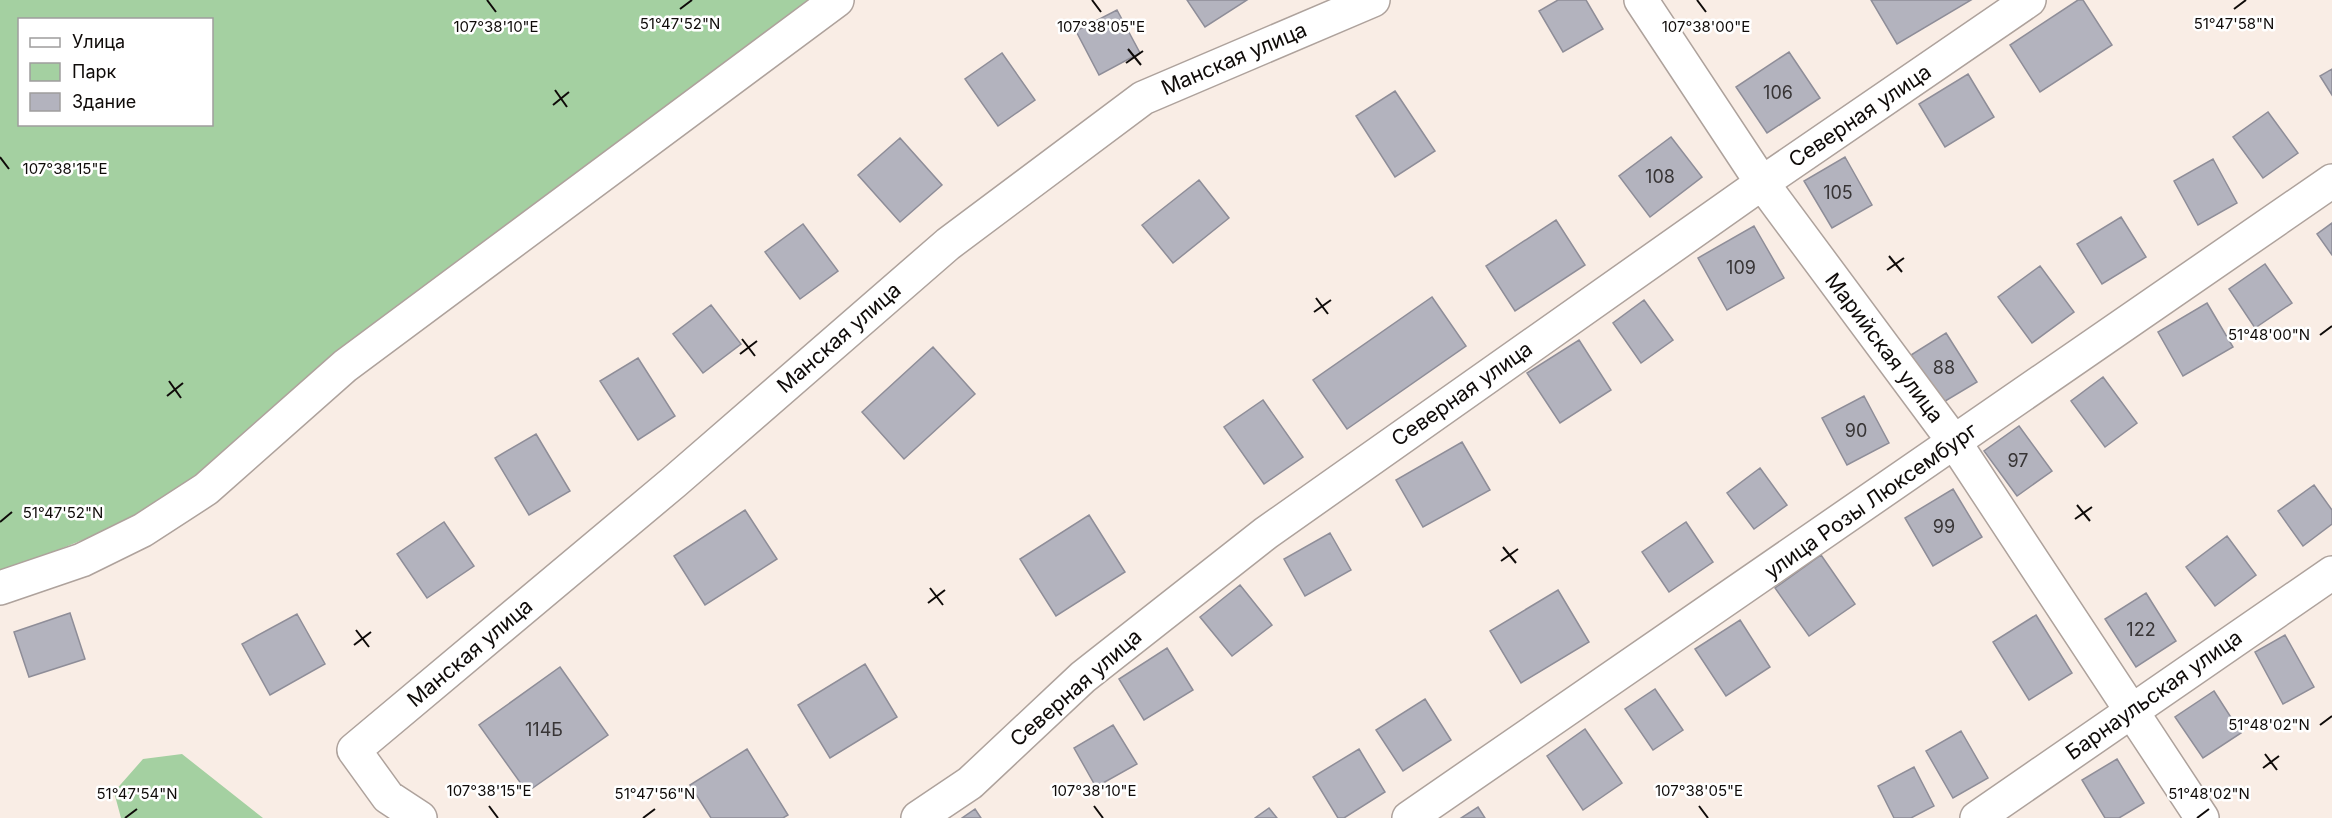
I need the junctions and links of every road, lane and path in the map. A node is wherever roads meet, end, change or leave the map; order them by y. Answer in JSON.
{"nodes":[{"id":1,"x":837,"y":0,"type":"edge"},
{"id":2,"x":1373,"y":0,"type":"edge"},
{"id":3,"x":1641,"y":0,"type":"edge"},
{"id":4,"x":2029,"y":0,"type":"edge"},
{"id":5,"x":2332,"y":181,"type":"edge"},
{"id":6,"x":1762,"y":183,"type":"junction"},
{"id":7,"x":1955,"y":443,"type":"junction"},
{"id":8,"x":2332,"y":573,"type":"edge"},
{"id":9,"x":0,"y":588,"type":"edge"},
{"id":10,"x":2130,"y":711,"type":"junction"},
{"id":11,"x":420,"y":818,"type":"edge"},
{"id":12,"x":918,"y":818,"type":"edge"},
{"id":13,"x":1409,"y":818,"type":"edge"},
{"id":14,"x":1977,"y":818,"type":"edge"},
{"id":15,"x":2202,"y":818,"type":"edge"}],
"edges":[{"from":1,"to":9,"type":"street"},
{"from":2,"to":11,"type":"street","name":"Манская улица"},
{"from":3,"to":6,"type":"street","name":"Марийская улица"},
{"from":4,"to":6,"type":"street","name":"Северная улица"},
{"from":5,"to":7,"type":"street","name":"улица Розы Люксембург"},
{"from":6,"to":7,"type":"street","name":"Марийская улица"},
{"from":6,"to":12,"type":"street","name":"Северная улица"},
{"from":7,"to":10,"type":"street","name":"Марийская улица"},
{"from":7,"to":13,"type":"street","name":"улица Розы Люксембург"},
{"from":8,"to":10,"type":"street","name":"Барнаульская улица"},
{"from":10,"to":14,"type":"street","name":"Барнаульская улица"},
{"from":10,"to":15,"type":"street","name":"Марийская улица"}]}
